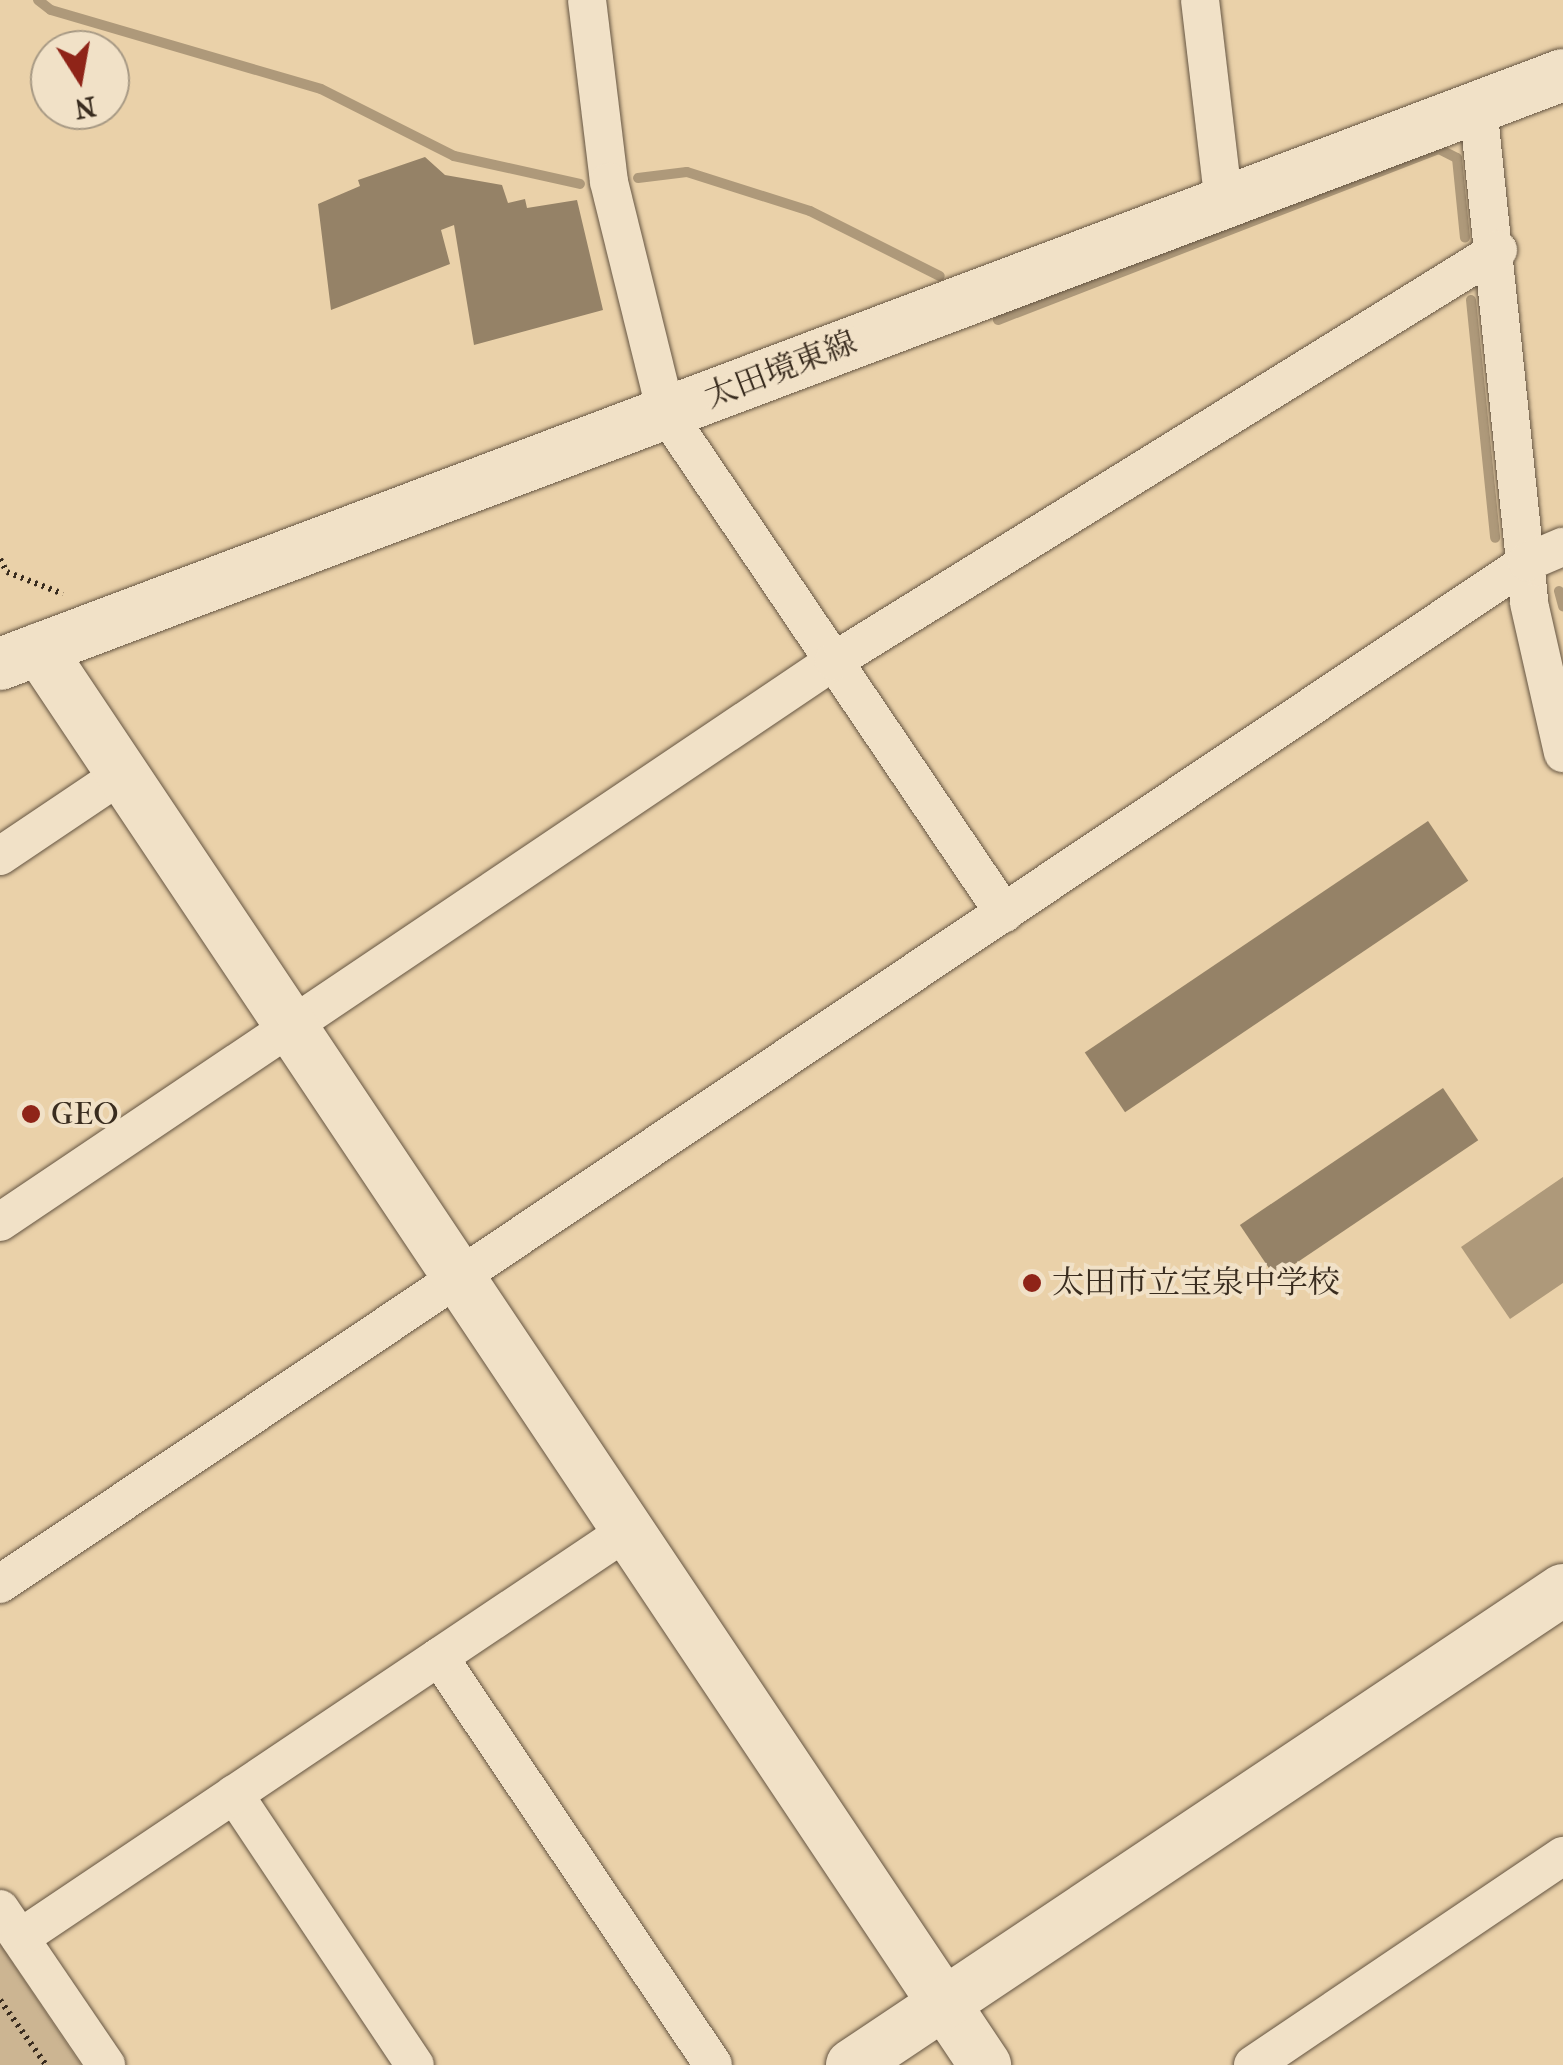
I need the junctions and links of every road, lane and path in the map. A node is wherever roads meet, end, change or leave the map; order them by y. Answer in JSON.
{"nodes":[{"id":1,"x":587,"y":0,"type":"edge"},
{"id":2,"x":1200,"y":0,"type":"edge"},
{"id":3,"x":1563,"y":75,"type":"edge"},
{"id":4,"x":1478,"y":106,"type":"junction"},
{"id":5,"x":1224,"y":203,"type":"junction"},
{"id":6,"x":1498,"y":250,"type":"junction"},
{"id":7,"x":666,"y":413,"type":"junction"},
{"id":8,"x":1563,"y":547,"type":"edge"},
{"id":9,"x":1527,"y":562,"type":"junction"},
{"id":10,"x":20,"y":657,"type":"edge"},
{"id":11,"x":834,"y":661,"type":"junction"},
{"id":12,"x":1563,"y":753,"type":"edge"},
{"id":13,"x":122,"y":774,"type":"junction"},
{"id":14,"x":0,"y":856,"type":"edge"},
{"id":15,"x":1004,"y":912,"type":"junction"},
{"id":16,"x":290,"y":1025,"type":"junction"},
{"id":17,"x":0,"y":1222,"type":"edge"},
{"id":18,"x":461,"y":1279,"type":"junction"},
{"id":19,"x":628,"y":1530,"type":"junction"},
{"id":20,"x":0,"y":1584,"type":"edge"},
{"id":21,"x":1563,"y":1590,"type":"edge"},
{"id":22,"x":438,"y":1657,"type":"junction"},
{"id":23,"x":234,"y":1794,"type":"junction"},
{"id":24,"x":1563,"y":1856,"type":"edge"},
{"id":25,"x":10,"y":1923,"type":"edge"},
{"id":26,"x":0,"y":2000,"type":"edge"},
{"id":27,"x":944,"y":2003,"type":"junction"},
{"id":28,"x":1259,"y":2063,"type":"edge"},
{"id":29,"x":46,"y":2065,"type":"edge"},
{"id":30,"x":106,"y":2065,"type":"edge"},
{"id":31,"x":415,"y":2065,"type":"edge"},
{"id":32,"x":713,"y":2065,"type":"edge"},
{"id":33,"x":852,"y":2065,"type":"edge"},
{"id":34,"x":985,"y":2065,"type":"edge"}],
"edges":[{"from":1,"to":7,"type":"street"},
{"from":2,"to":5,"type":"street"},
{"from":3,"to":4,"type":"street","name":"太田境東線"},
{"from":4,"to":5,"type":"street","name":"太田境東線"},
{"from":4,"to":6,"type":"street"},
{"from":5,"to":7,"type":"street","name":"太田境東線"},
{"from":6,"to":9,"type":"street"},
{"from":6,"to":11,"type":"street"},
{"from":7,"to":10,"type":"street","name":"太田境東線"},
{"from":7,"to":11,"type":"street"},
{"from":8,"to":9,"type":"street"},
{"from":9,"to":12,"type":"street"},
{"from":9,"to":15,"type":"street"},
{"from":10,"to":13,"type":"street"},
{"from":11,"to":15,"type":"street"},
{"from":11,"to":16,"type":"street"},
{"from":13,"to":14,"type":"street"},
{"from":13,"to":16,"type":"street"},
{"from":15,"to":18,"type":"street"},
{"from":16,"to":17,"type":"street"},
{"from":16,"to":18,"type":"street"},
{"from":18,"to":19,"type":"street"},
{"from":18,"to":20,"type":"street"},
{"from":19,"to":22,"type":"street"},
{"from":19,"to":27,"type":"street"},
{"from":21,"to":27,"type":"street"},
{"from":22,"to":23,"type":"street"},
{"from":22,"to":32,"type":"street"},
{"from":23,"to":25,"type":"street"},
{"from":23,"to":31,"type":"street"},
{"from":24,"to":28,"type":"street"},
{"from":25,"to":30,"type":"street"},
{"from":26,"to":29,"type":"path"},
{"from":27,"to":33,"type":"street"},
{"from":27,"to":34,"type":"street"}]}
